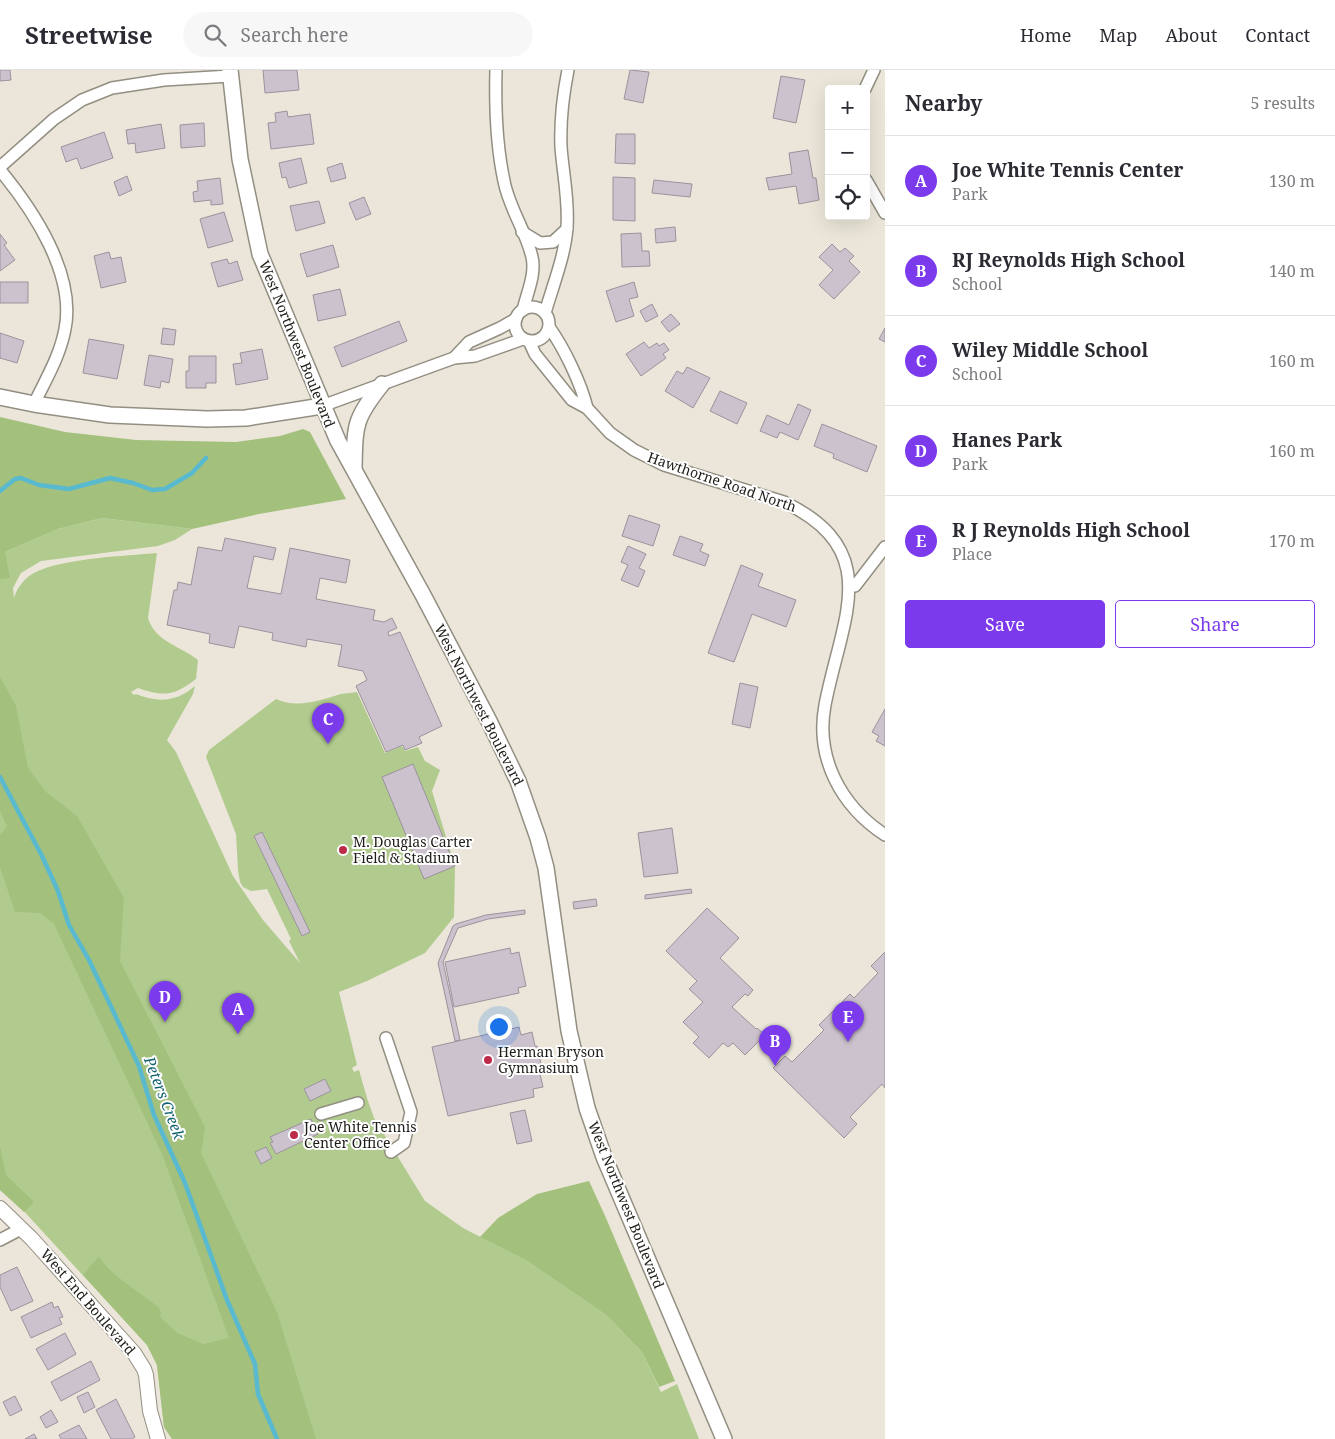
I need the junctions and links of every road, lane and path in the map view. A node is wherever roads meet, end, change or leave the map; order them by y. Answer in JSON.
{"nodes":[{"id":1,"x":496,"y":70,"type":"edge"},
{"id":2,"x":568,"y":70,"type":"edge"},
{"id":3,"x":874,"y":70,"type":"edge"},
{"id":4,"x":230,"y":73,"type":"edge"},
{"id":5,"x":867,"y":85,"type":"edge"},
{"id":6,"x":0,"y":168,"type":"edge"},
{"id":7,"x":870,"y":187,"type":"edge"},
{"id":8,"x":885,"y":213,"type":"edge"},
{"id":9,"x":567,"y":228,"type":"junction"},
{"id":10,"x":522,"y":232,"type":"junction"},
{"id":11,"x":545,"y":312,"type":"junction"},
{"id":12,"x":519,"y":314,"type":"junction"},
{"id":13,"x":549,"y":327,"type":"junction"},
{"id":14,"x":526,"y":340,"type":"junction"},
{"id":15,"x":454,"y":358,"type":"junction"},
{"id":16,"x":382,"y":384,"type":"junction"},
{"id":17,"x":0,"y":397,"type":"edge"},
{"id":18,"x":34,"y":404,"type":"junction"},
{"id":19,"x":322,"y":406,"type":"junction"},
{"id":20,"x":587,"y":408,"type":"junction"},
{"id":21,"x":354,"y":470,"type":"junction"},
{"id":22,"x":885,"y":547,"type":"edge"},
{"id":23,"x":854,"y":586,"type":"junction"},
{"id":24,"x":883,"y":830,"type":"edge"},
{"id":25,"x":386,"y":1038,"type":"dead end"},
{"id":26,"x":358,"y":1103,"type":"dead end"},
{"id":27,"x":321,"y":1114,"type":"dead end"},
{"id":28,"x":391,"y":1152,"type":"dead end"},
{"id":29,"x":0,"y":1208,"type":"edge"},
{"id":30,"x":21,"y":1229,"type":"junction"},
{"id":31,"x":0,"y":1240,"type":"edge"},
{"id":32,"x":158,"y":1439,"type":"edge"},
{"id":33,"x":724,"y":1439,"type":"edge"}],
"edges":[{"from":1,"to":10,"type":"street"},
{"from":2,"to":9,"type":"street"},
{"from":3,"to":5,"type":"street"},
{"from":4,"to":6,"type":"street"},
{"from":4,"to":19,"type":"main road","name":"West Northwest Boulevard"},
{"from":6,"to":18,"type":"street"},
{"from":7,"to":8,"type":"street"},
{"from":9,"to":10,"type":"street"},
{"from":9,"to":11,"type":"street"},
{"from":10,"to":12,"type":"street"},
{"from":11,"to":12,"type":"street"},
{"from":11,"to":13,"type":"street"},
{"from":12,"to":14,"type":"street"},
{"from":12,"to":15,"type":"street"},
{"from":13,"to":14,"type":"street"},
{"from":13,"to":20,"type":"street","name":"Hawthorne Road North"},
{"from":14,"to":15,"type":"street"},
{"from":14,"to":20,"type":"street","name":"Hawthorne Road North"},
{"from":15,"to":16,"type":"street"},
{"from":16,"to":19,"type":"street"},
{"from":16,"to":21,"type":"main road"},
{"from":17,"to":18,"type":"main road"},
{"from":18,"to":19,"type":"main road"},
{"from":19,"to":21,"type":"main road","name":"West Northwest Boulevard"},
{"from":20,"to":23,"type":"street","name":"Hawthorne Road North"},
{"from":21,"to":33,"type":"main road","name":"West Northwest Boulevard"},
{"from":22,"to":23,"type":"street"},
{"from":23,"to":24,"type":"street","name":"Hawthorne Road North"},
{"from":25,"to":28,"type":"street"},
{"from":26,"to":27,"type":"street"},
{"from":29,"to":30,"type":"street","name":"West End Boulevard"},
{"from":30,"to":31,"type":"street"},
{"from":30,"to":32,"type":"street","name":"West End Boulevard"}]}
